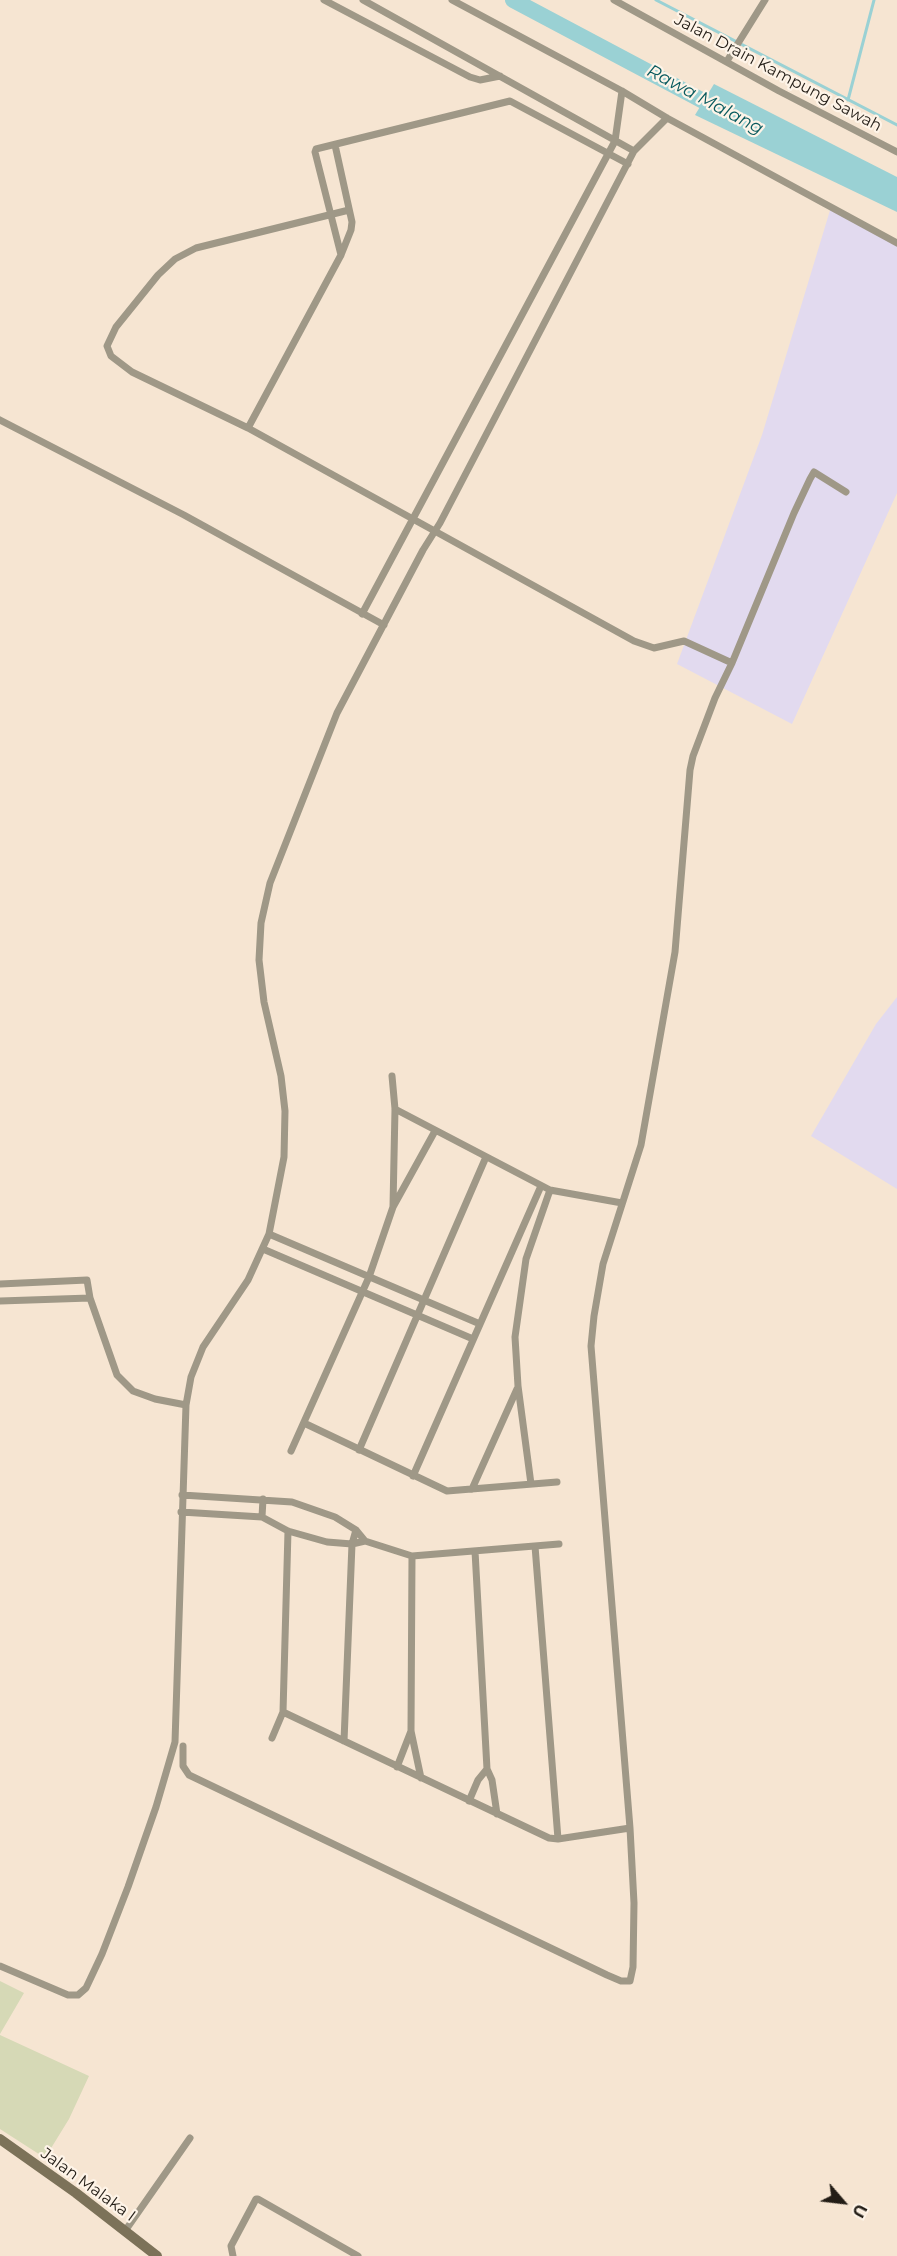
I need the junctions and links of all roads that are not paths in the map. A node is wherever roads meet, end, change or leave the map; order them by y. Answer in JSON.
{"nodes":[{"id":1,"x":324,"y":0,"type":"edge"},
{"id":2,"x":363,"y":0,"type":"edge"},
{"id":3,"x":452,"y":0,"type":"edge"},
{"id":4,"x":614,"y":0,"type":"edge"},
{"id":5,"x":765,"y":0,"type":"edge"},
{"id":6,"x":727,"y":61,"type":"junction"},
{"id":7,"x":500,"y":76,"type":"junction"},
{"id":8,"x":622,"y":91,"type":"junction"},
{"id":9,"x":667,"y":118,"type":"junction"},
{"id":10,"x":615,"y":141,"type":"junction"},
{"id":11,"x":336,"y":145,"type":"junction"},
{"id":12,"x":634,"y":151,"type":"junction"},
{"id":13,"x":897,"y":152,"type":"edge"},
{"id":14,"x":608,"y":154,"type":"junction"},
{"id":15,"x":628,"y":164,"type":"junction"},
{"id":16,"x":349,"y":210,"type":"junction"},
{"id":17,"x":331,"y":215,"type":"junction"},
{"id":18,"x":897,"y":243,"type":"edge"},
{"id":19,"x":341,"y":255,"type":"junction"},
{"id":20,"x":0,"y":420,"type":"edge"},
{"id":21,"x":248,"y":428,"type":"junction"},
{"id":22,"x":846,"y":492,"type":"dead end"},
{"id":23,"x":412,"y":520,"type":"junction"},
{"id":24,"x":434,"y":532,"type":"junction"},
{"id":25,"x":363,"y":612,"type":"junction"},
{"id":26,"x":384,"y":624,"type":"junction"},
{"id":27,"x":732,"y":663,"type":"junction"},
{"id":28,"x":392,"y":1076,"type":"dead end"},
{"id":29,"x":395,"y":1110,"type":"junction"},
{"id":30,"x":435,"y":1131,"type":"junction"},
{"id":31,"x":486,"y":1157,"type":"junction"},
{"id":32,"x":541,"y":1186,"type":"junction"},
{"id":33,"x":550,"y":1190,"type":"junction"},
{"id":34,"x":622,"y":1203,"type":"junction"},
{"id":35,"x":393,"y":1207,"type":"junction"},
{"id":36,"x":269,"y":1234,"type":"junction"},
{"id":37,"x":263,"y":1249,"type":"junction"},
{"id":38,"x":369,"y":1277,"type":"junction"},
{"id":39,"x":0,"y":1284,"type":"edge"},
{"id":40,"x":363,"y":1291,"type":"junction"},
{"id":41,"x":90,"y":1298,"type":"junction"},
{"id":42,"x":424,"y":1300,"type":"junction"},
{"id":43,"x":0,"y":1301,"type":"edge"},
{"id":44,"x":418,"y":1315,"type":"junction"},
{"id":45,"x":480,"y":1324,"type":"junction"},
{"id":46,"x":473,"y":1338,"type":"junction"},
{"id":47,"x":518,"y":1386,"type":"junction"},
{"id":48,"x":186,"y":1405,"type":"junction"},
{"id":49,"x":304,"y":1423,"type":"junction"},
{"id":50,"x":359,"y":1450,"type":"junction"},
{"id":51,"x":291,"y":1451,"type":"dead end"},
{"id":52,"x":413,"y":1476,"type":"junction"},
{"id":53,"x":557,"y":1482,"type":"dead end"},
{"id":54,"x":531,"y":1484,"type":"junction"},
{"id":55,"x":471,"y":1489,"type":"junction"},
{"id":56,"x":182,"y":1495,"type":"junction"},
{"id":57,"x":263,"y":1499,"type":"junction"},
{"id":58,"x":182,"y":1512,"type":"junction"},
{"id":59,"x":262,"y":1517,"type":"junction"},
{"id":60,"x":356,"y":1530,"type":"junction"},
{"id":61,"x":288,"y":1531,"type":"junction"},
{"id":62,"x":365,"y":1541,"type":"junction"},
{"id":63,"x":352,"y":1544,"type":"junction"},
{"id":64,"x":559,"y":1544,"type":"dead end"},
{"id":65,"x":535,"y":1546,"type":"junction"},
{"id":66,"x":474,"y":1551,"type":"junction"},
{"id":67,"x":412,"y":1556,"type":"junction"},
{"id":68,"x":283,"y":1712,"type":"junction"},
{"id":69,"x":411,"y":1731,"type":"junction"},
{"id":70,"x":272,"y":1738,"type":"dead end"},
{"id":71,"x":344,"y":1741,"type":"junction"},
{"id":72,"x":183,"y":1746,"type":"dead end"},
{"id":73,"x":397,"y":1767,"type":"junction"},
{"id":74,"x":487,"y":1769,"type":"junction"},
{"id":75,"x":421,"y":1778,"type":"junction"},
{"id":76,"x":469,"y":1801,"type":"junction"},
{"id":77,"x":497,"y":1814,"type":"junction"},
{"id":78,"x":630,"y":1828,"type":"junction"},
{"id":79,"x":558,"y":1839,"type":"junction"},
{"id":80,"x":0,"y":1966,"type":"edge"},
{"id":81,"x":190,"y":2138,"type":"dead end"},
{"id":82,"x":0,"y":2139,"type":"edge"},
{"id":83,"x":126,"y":2231,"type":"junction"},
{"id":84,"x":358,"y":2255,"type":"edge"},
{"id":85,"x":157,"y":2256,"type":"edge"},
{"id":86,"x":233,"y":2256,"type":"edge"}],
"edges":[{"from":1,"to":7,"type":"street"},
{"from":2,"to":7,"type":"street"},
{"from":3,"to":8,"type":"street"},
{"from":4,"to":6,"type":"street","name":"Jalan Drain Kampung Sawah"},
{"from":5,"to":6,"type":"street"},
{"from":6,"to":13,"type":"street","name":"Jalan Drain Kampung Sawah"},
{"from":7,"to":10,"type":"street"},
{"from":8,"to":9,"type":"street"},
{"from":8,"to":10,"type":"street"},
{"from":9,"to":12,"type":"street"},
{"from":9,"to":18,"type":"street"},
{"from":10,"to":12,"type":"street"},
{"from":10,"to":14,"type":"street"},
{"from":11,"to":14,"type":"street"},
{"from":11,"to":16,"type":"street"},
{"from":11,"to":17,"type":"street"},
{"from":12,"to":15,"type":"street"},
{"from":14,"to":15,"type":"street"},
{"from":14,"to":23,"type":"street"},
{"from":15,"to":24,"type":"street"},
{"from":16,"to":17,"type":"street"},
{"from":16,"to":19,"type":"street"},
{"from":17,"to":19,"type":"street"},
{"from":17,"to":21,"type":"street"},
{"from":19,"to":21,"type":"street"},
{"from":20,"to":25,"type":"street"},
{"from":21,"to":23,"type":"street"},
{"from":22,"to":27,"type":"street"},
{"from":23,"to":24,"type":"street"},
{"from":23,"to":25,"type":"street"},
{"from":24,"to":26,"type":"street"},
{"from":24,"to":27,"type":"street"},
{"from":25,"to":26,"type":"street"},
{"from":26,"to":36,"type":"street"},
{"from":27,"to":34,"type":"street"},
{"from":28,"to":29,"type":"street"},
{"from":29,"to":30,"type":"street"},
{"from":29,"to":35,"type":"street"},
{"from":30,"to":31,"type":"street"},
{"from":30,"to":35,"type":"street"},
{"from":31,"to":32,"type":"street"},
{"from":31,"to":42,"type":"street"},
{"from":32,"to":33,"type":"street"},
{"from":32,"to":45,"type":"street"},
{"from":33,"to":34,"type":"street"},
{"from":33,"to":47,"type":"street"},
{"from":34,"to":78,"type":"street"},
{"from":35,"to":38,"type":"street"},
{"from":36,"to":37,"type":"street"},
{"from":36,"to":38,"type":"street"},
{"from":37,"to":40,"type":"street"},
{"from":37,"to":48,"type":"street"},
{"from":38,"to":40,"type":"street"},
{"from":38,"to":42,"type":"street"},
{"from":39,"to":41,"type":"street"},
{"from":40,"to":44,"type":"street"},
{"from":40,"to":49,"type":"street"},
{"from":41,"to":43,"type":"street"},
{"from":41,"to":48,"type":"street"},
{"from":42,"to":44,"type":"street"},
{"from":42,"to":45,"type":"street"},
{"from":44,"to":46,"type":"street"},
{"from":44,"to":50,"type":"street"},
{"from":45,"to":46,"type":"street"},
{"from":46,"to":52,"type":"street"},
{"from":47,"to":54,"type":"street"},
{"from":47,"to":55,"type":"street"},
{"from":48,"to":56,"type":"street"},
{"from":49,"to":50,"type":"street"},
{"from":49,"to":51,"type":"street"},
{"from":50,"to":52,"type":"street"},
{"from":52,"to":55,"type":"street"},
{"from":53,"to":54,"type":"street"},
{"from":54,"to":55,"type":"street"},
{"from":56,"to":57,"type":"street"},
{"from":56,"to":58,"type":"street"},
{"from":57,"to":59,"type":"street"},
{"from":57,"to":60,"type":"street"},
{"from":58,"to":59,"type":"street"},
{"from":58,"to":80,"type":"street"},
{"from":59,"to":61,"type":"street"},
{"from":60,"to":62,"type":"street"},
{"from":60,"to":63,"type":"street"},
{"from":61,"to":63,"type":"street"},
{"from":61,"to":68,"type":"street"},
{"from":62,"to":63,"type":"street"},
{"from":62,"to":67,"type":"street"},
{"from":63,"to":71,"type":"street"},
{"from":64,"to":65,"type":"street"},
{"from":65,"to":66,"type":"street"},
{"from":65,"to":79,"type":"street"},
{"from":66,"to":67,"type":"street"},
{"from":66,"to":74,"type":"street"},
{"from":67,"to":69,"type":"street"},
{"from":68,"to":70,"type":"street"},
{"from":68,"to":71,"type":"street"},
{"from":69,"to":73,"type":"street"},
{"from":69,"to":75,"type":"street"},
{"from":71,"to":73,"type":"street"},
{"from":72,"to":78,"type":"street"},
{"from":73,"to":75,"type":"street"},
{"from":74,"to":76,"type":"street"},
{"from":74,"to":77,"type":"street"},
{"from":75,"to":76,"type":"street"},
{"from":76,"to":77,"type":"street"},
{"from":77,"to":79,"type":"street"},
{"from":78,"to":79,"type":"street"},
{"from":81,"to":83,"type":"street"},
{"from":82,"to":83,"type":"street","name":"Jalan Malaka I"},
{"from":83,"to":85,"type":"street","name":"Jalan Malaka I"},
{"from":84,"to":86,"type":"street"}]}
